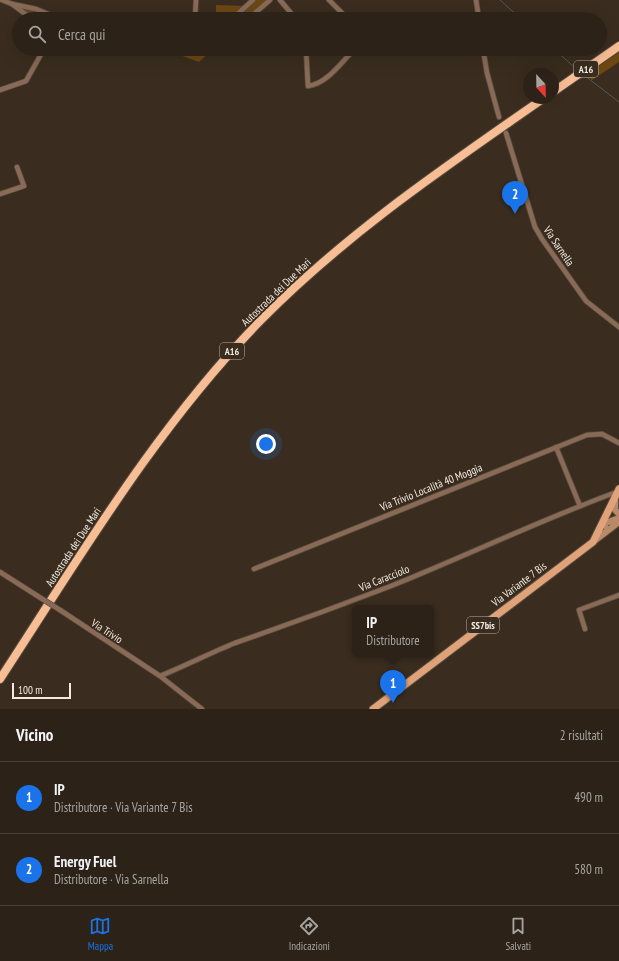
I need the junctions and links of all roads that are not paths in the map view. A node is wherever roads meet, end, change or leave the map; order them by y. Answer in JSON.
{"nodes":[{"id":1,"x":2,"y":0,"type":"edge"},
{"id":2,"x":196,"y":0,"type":"edge"},
{"id":3,"x":253,"y":0,"type":"edge"},
{"id":4,"x":270,"y":0,"type":"edge"},
{"id":5,"x":280,"y":0,"type":"edge"},
{"id":6,"x":329,"y":0,"type":"edge"},
{"id":7,"x":476,"y":0,"type":"edge"},
{"id":8,"x":12,"y":4,"type":"junction"},
{"id":9,"x":23,"y":12,"type":"edge"},
{"id":10,"x":43,"y":12,"type":"edge"},
{"id":11,"x":195,"y":12,"type":"edge"},
{"id":12,"x":240,"y":12,"type":"edge"},
{"id":13,"x":256,"y":12,"type":"edge"},
{"id":14,"x":290,"y":12,"type":"edge"},
{"id":15,"x":341,"y":12,"type":"edge"},
{"id":16,"x":478,"y":12,"type":"edge"},
{"id":17,"x":619,"y":40,"type":"edge"},
{"id":18,"x":619,"y":46,"type":"edge"},
{"id":19,"x":607,"y":48,"type":"edge"},
{"id":20,"x":607,"y":54,"type":"edge"},
{"id":21,"x":40,"y":56,"type":"edge"},
{"id":22,"x":306,"y":56,"type":"edge"},
{"id":23,"x":348,"y":56,"type":"edge"},
{"id":24,"x":484,"y":56,"type":"edge"},
{"id":25,"x":596,"y":56,"type":"edge"},
{"id":26,"x":605,"y":56,"type":"edge"},
{"id":27,"x":559,"y":82,"type":"edge"},
{"id":28,"x":559,"y":88,"type":"edge"},
{"id":29,"x":0,"y":90,"type":"edge"},
{"id":30,"x":526,"y":104,"type":"edge"},
{"id":31,"x":535,"y":104,"type":"edge"},
{"id":32,"x":499,"y":117,"type":"dead end"},
{"id":33,"x":506,"y":133,"type":"dead end"},
{"id":34,"x":17,"y":167,"type":"dead end"},
{"id":35,"x":0,"y":194,"type":"edge"},
{"id":36,"x":619,"y":327,"type":"edge"},
{"id":37,"x":617,"y":441,"type":"edge"},
{"id":38,"x":556,"y":447,"type":"junction"},
{"id":39,"x":619,"y":448,"type":"edge"},
{"id":40,"x":616,"y":495,"type":"edge"},
{"id":41,"x":580,"y":506,"type":"junction"},
{"id":42,"x":619,"y":514,"type":"edge"},
{"id":43,"x":619,"y":518,"type":"edge"},
{"id":44,"x":619,"y":522,"type":"edge"},
{"id":45,"x":603,"y":524,"type":"junction"},
{"id":46,"x":611,"y":528,"type":"junction"},
{"id":47,"x":593,"y":542,"type":"junction"},
{"id":48,"x":254,"y":569,"type":"dead end"},
{"id":49,"x":0,"y":572,"type":"edge"},
{"id":50,"x":619,"y":595,"type":"edge"},
{"id":51,"x":585,"y":629,"type":"dead end"},
{"id":52,"x":0,"y":669,"type":"edge"},
{"id":53,"x":160,"y":676,"type":"junction"},
{"id":54,"x":0,"y":679,"type":"edge"},
{"id":55,"x":202,"y":709,"type":"edge"},
{"id":56,"x":373,"y":709,"type":"edge"}],
"edges":[{"from":1,"to":8,"type":"street"},
{"from":2,"to":11,"type":"street"},
{"from":3,"to":12,"type":"street"},
{"from":4,"to":13,"type":"street"},
{"from":5,"to":14,"type":"street"},
{"from":6,"to":15,"type":"street"},
{"from":7,"to":16,"type":"street"},
{"from":8,"to":9,"type":"street"},
{"from":8,"to":10,"type":"street"},
{"from":17,"to":19,"type":"highway","number":"A16"},
{"from":18,"to":20,"type":"highway","number":"A16"},
{"from":21,"to":29,"type":"street"},
{"from":22,"to":23,"type":"street"},
{"from":24,"to":32,"type":"street"},
{"from":25,"to":27,"type":"highway","number":"A16"},
{"from":26,"to":28,"type":"highway","number":"A16"},
{"from":30,"to":52,"type":"highway","name":"Autostrada dei Due Mari","number":"A16"},
{"from":31,"to":54,"type":"highway","name":"Autostrada dei Due Mari","number":"A16"},
{"from":33,"to":36,"type":"street","name":"Via Sarnella"},
{"from":34,"to":35,"type":"street"},
{"from":37,"to":38,"type":"street","name":"Via Trivio Località 40 Moggia"},
{"from":37,"to":39,"type":"street","name":"Via Trivio Località 40 Moggia"},
{"from":38,"to":41,"type":"street"},
{"from":38,"to":48,"type":"street","name":"Via Trivio Località 40 Moggia"},
{"from":40,"to":41,"type":"street","name":"Via Caracciolo"},
{"from":40,"to":42,"type":"main road"},
{"from":40,"to":45,"type":"main road","name":"Via Variante 7 Bis","number":"SS7bis"},
{"from":41,"to":53,"type":"street","name":"Via Caracciolo"},
{"from":43,"to":45,"type":"main road"},
{"from":44,"to":46,"type":"main road"},
{"from":45,"to":46,"type":"main road"},
{"from":45,"to":47,"type":"main road","name":"Via Variante 7 Bis","number":"SS7bis"},
{"from":46,"to":47,"type":"main road"},
{"from":47,"to":56,"type":"main road","name":"Via Variante 7 Bis","number":"SS7bis"},
{"from":49,"to":53,"type":"street","name":"Via Trivio","bridge":true},
{"from":50,"to":51,"type":"street"},
{"from":53,"to":55,"type":"street","name":"Via Trivio"}]}
